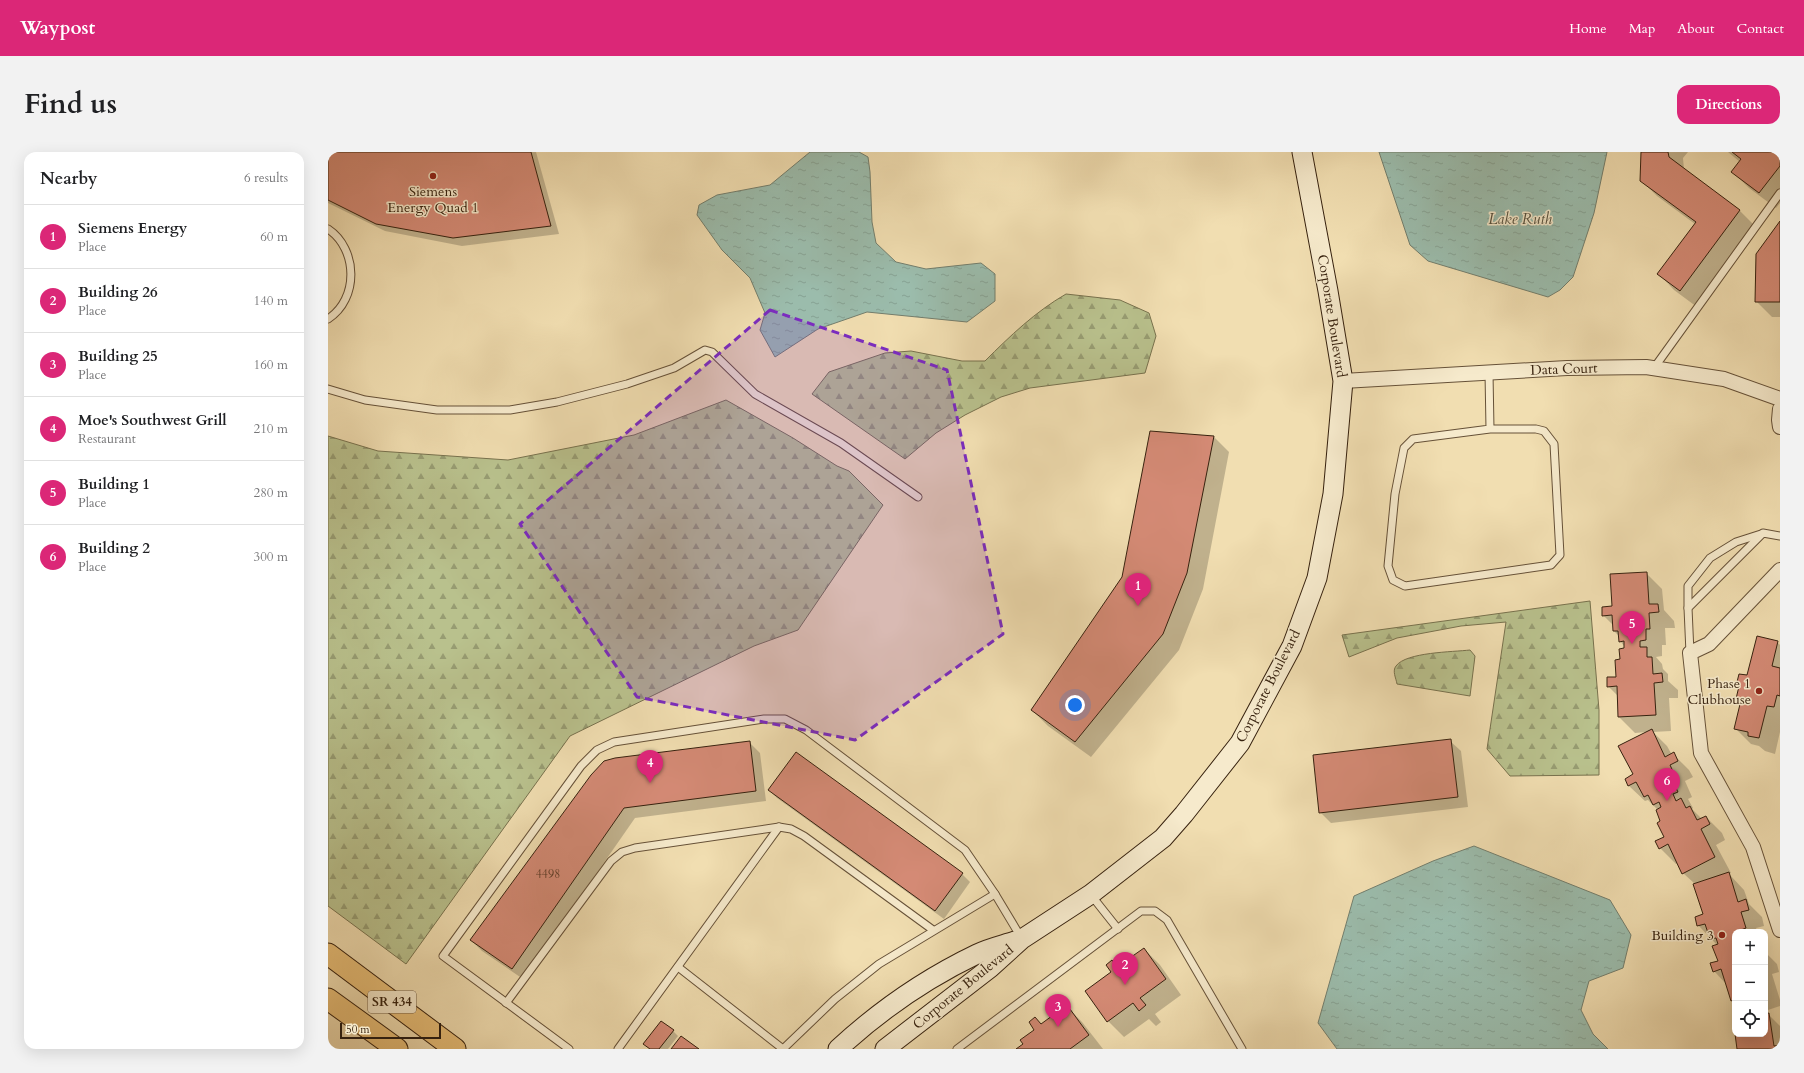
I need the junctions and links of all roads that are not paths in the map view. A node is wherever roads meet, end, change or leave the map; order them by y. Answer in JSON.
{"nodes":[{"id":1,"x":1302,"y":152,"type":"edge"},
{"id":2,"x":1780,"y":193,"type":"edge"},
{"id":3,"x":328,"y":230,"type":"edge"},
{"id":4,"x":328,"y":319,"type":"edge"},
{"id":5,"x":1654,"y":368,"type":"junction"},
{"id":6,"x":1489,"y":373,"type":"junction"},
{"id":7,"x":1343,"y":381,"type":"junction"},
{"id":8,"x":328,"y":389,"type":"edge"},
{"id":9,"x":1780,"y":399,"type":"edge"},
{"id":10,"x":1780,"y":409,"type":"edge"},
{"id":11,"x":1780,"y":427,"type":"edge"},
{"id":12,"x":1490,"y":429,"type":"junction"},
{"id":13,"x":918,"y":496,"type":"dead end"},
{"id":14,"x":1763,"y":533,"type":"junction"},
{"id":15,"x":1780,"y":536,"type":"edge"},
{"id":16,"x":1780,"y":570,"type":"edge"},
{"id":17,"x":1688,"y":608,"type":"junction"},
{"id":18,"x":1690,"y":654,"type":"junction"},
{"id":19,"x":779,"y":827,"type":"junction"},
{"id":20,"x":995,"y":894,"type":"junction"},
{"id":21,"x":1091,"y":894,"type":"junction"},
{"id":22,"x":1118,"y":929,"type":"junction"},
{"id":23,"x":933,"y":930,"type":"junction"},
{"id":24,"x":1780,"y":930,"type":"edge"},
{"id":25,"x":1022,"y":939,"type":"junction"},
{"id":26,"x":328,"y":954,"type":"edge"},
{"id":27,"x":678,"y":967,"type":"junction"},
{"id":28,"x":328,"y":999,"type":"edge"},
{"id":29,"x":506,"y":1003,"type":"junction"},
{"id":30,"x":397,"y":1049,"type":"edge"},
{"id":31,"x":455,"y":1049,"type":"edge"},
{"id":32,"x":569,"y":1049,"type":"edge"},
{"id":33,"x":618,"y":1049,"type":"edge"},
{"id":34,"x":783,"y":1049,"type":"edge"},
{"id":35,"x":838,"y":1049,"type":"edge"},
{"id":36,"x":885,"y":1049,"type":"edge"},
{"id":37,"x":957,"y":1049,"type":"edge"},
{"id":38,"x":1242,"y":1049,"type":"edge"}],
"edges":[{"from":1,"to":7,"type":"street","name":"Corporate Boulevard"},
{"from":2,"to":5,"type":"lane"},
{"from":3,"to":4,"type":"lane"},
{"from":5,"to":6,"type":"street","name":"Data Court"},
{"from":5,"to":9,"type":"street","name":"Data Court"},
{"from":6,"to":7,"type":"street","name":"Data Court"},
{"from":6,"to":12,"type":"lane"},
{"from":7,"to":21,"type":"street","name":"Corporate Boulevard"},
{"from":8,"to":13,"type":"lane"},
{"from":10,"to":11,"type":"street"},
{"from":12,"to":12,"type":"lane"},
{"from":14,"to":15,"type":"lane"},
{"from":14,"to":17,"type":"lane"},
{"from":14,"to":17,"type":"lane"},
{"from":16,"to":18,"type":"street"},
{"from":17,"to":18,"type":"lane"},
{"from":18,"to":24,"type":"street"},
{"from":19,"to":23,"type":"lane"},
{"from":19,"to":27,"type":"lane"},
{"from":19,"to":29,"type":"lane"},
{"from":20,"to":23,"type":"lane"},
{"from":20,"to":25,"type":"lane"},
{"from":20,"to":29,"type":"lane"},
{"from":21,"to":22,"type":"lane"},
{"from":21,"to":25,"type":"street","name":"Corporate Boulevard"},
{"from":22,"to":37,"type":"lane"},
{"from":22,"to":38,"type":"lane"},
{"from":23,"to":34,"type":"lane"},
{"from":25,"to":35,"type":"street","name":"Corporate Boulevard"},
{"from":25,"to":36,"type":"street","name":"Corporate Boulevard"},
{"from":26,"to":31,"type":"main road","number":"SR 434"},
{"from":27,"to":33,"type":"lane"},
{"from":27,"to":34,"type":"lane"},
{"from":28,"to":30,"type":"main road","number":"SR 434"},
{"from":29,"to":32,"type":"lane"}]}
